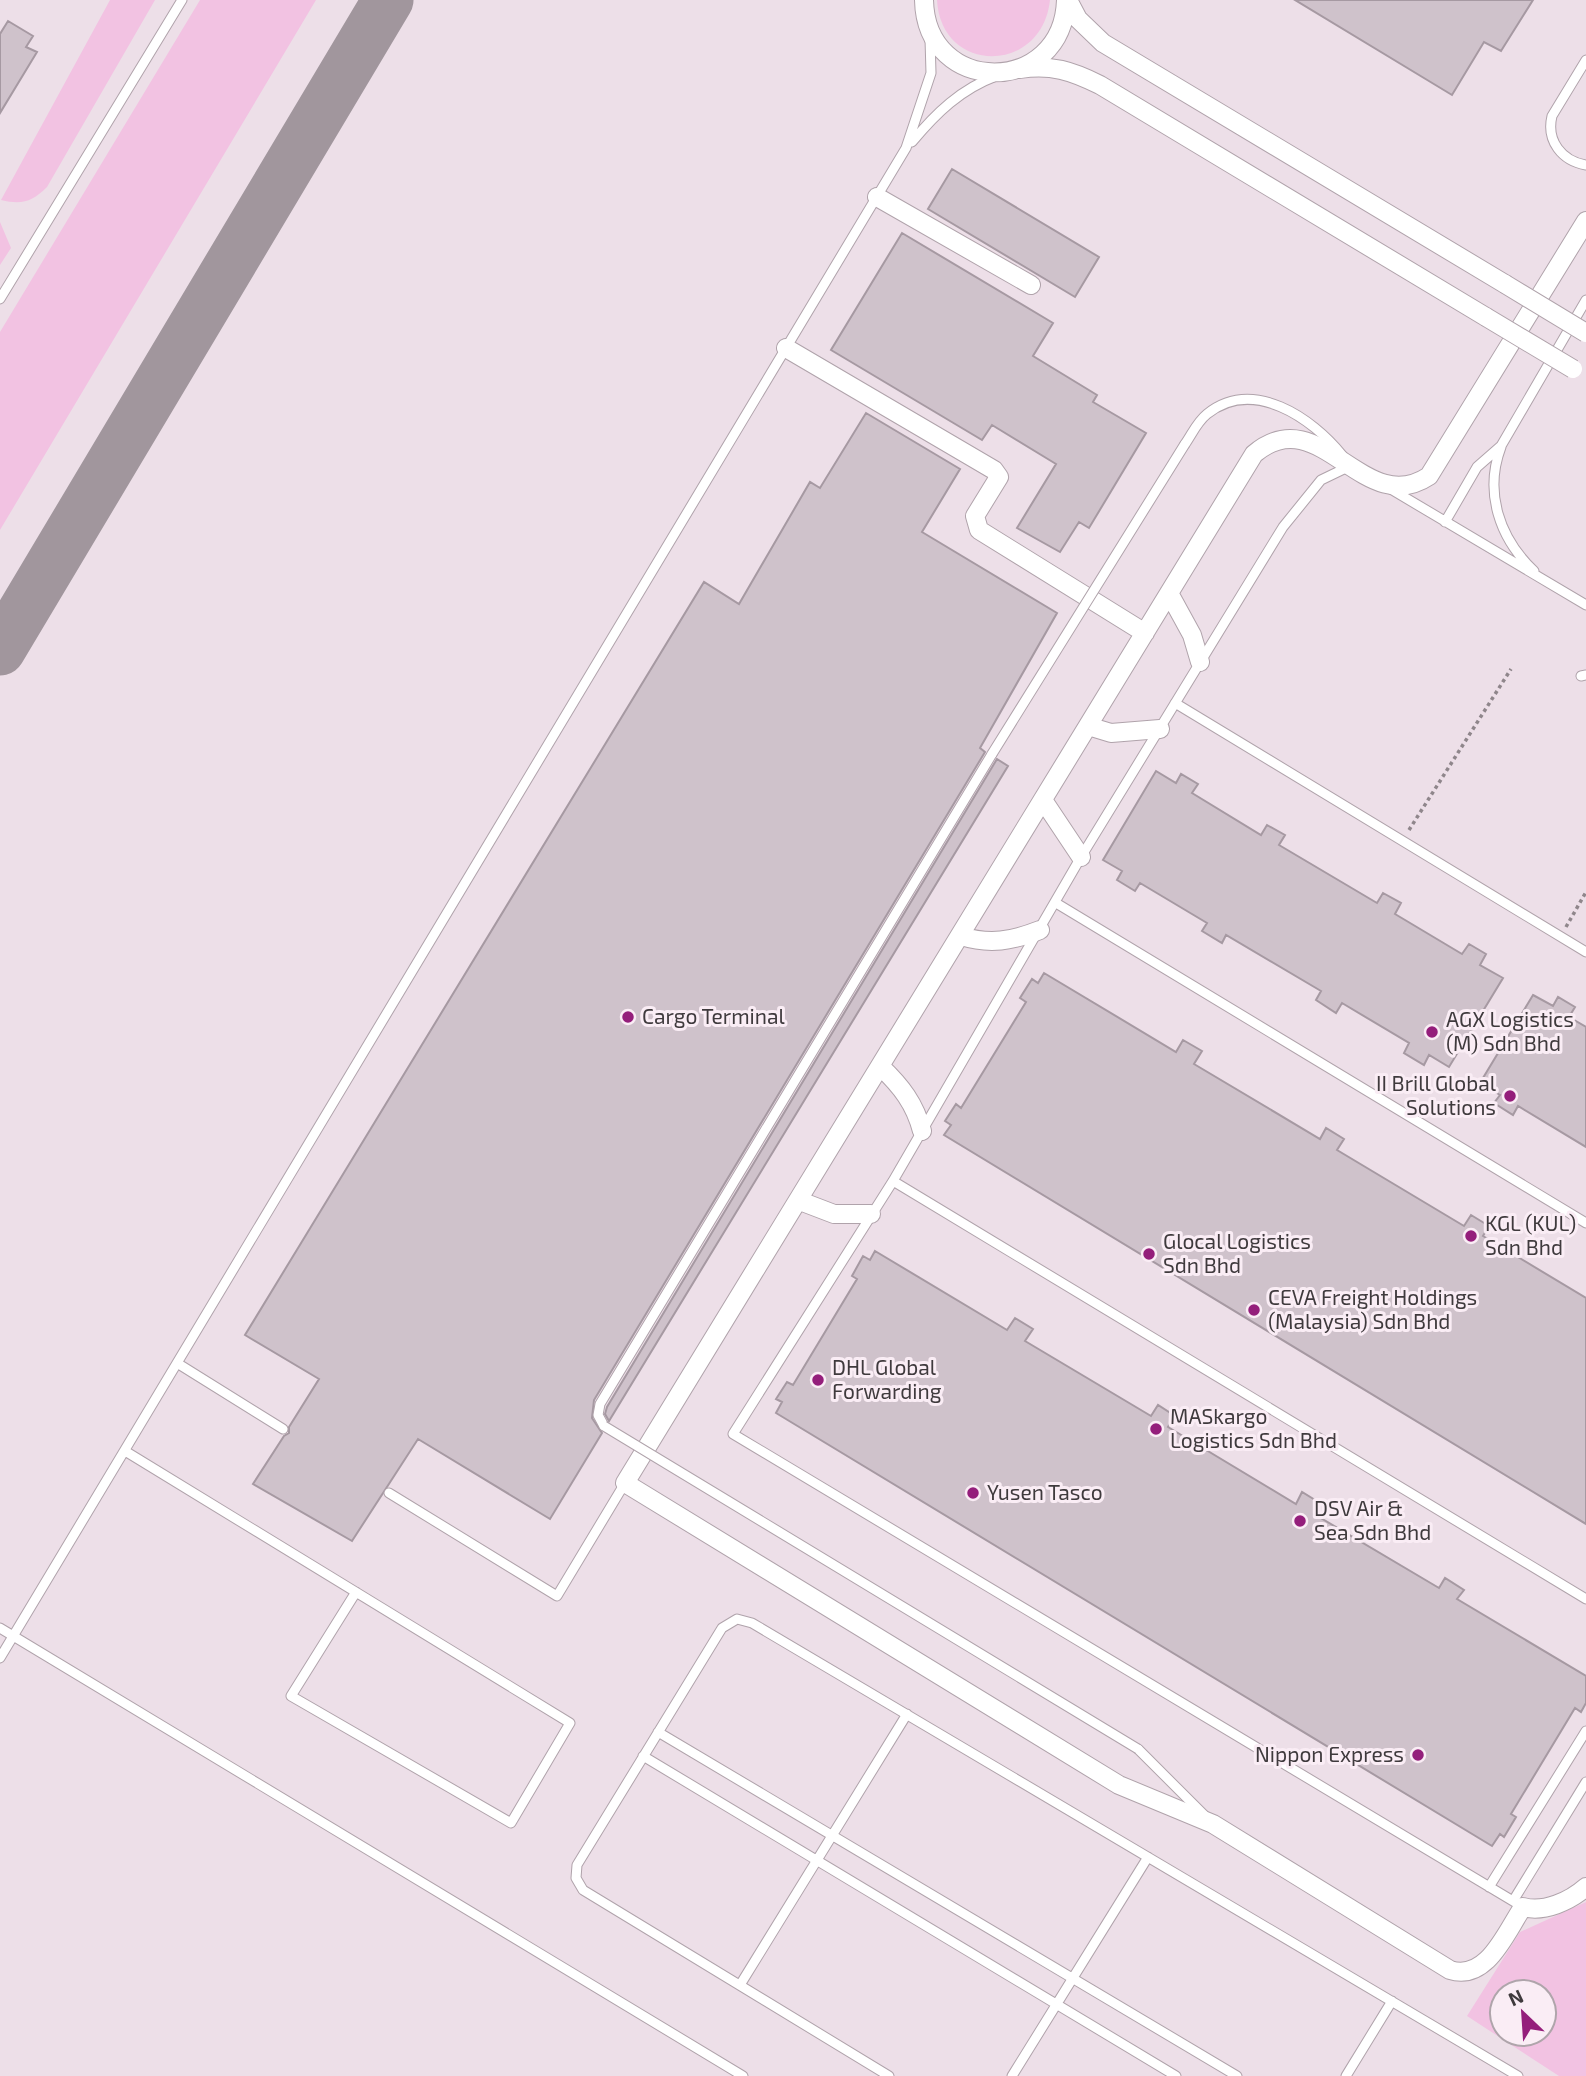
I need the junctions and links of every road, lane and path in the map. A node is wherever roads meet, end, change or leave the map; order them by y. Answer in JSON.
{"nodes":[{"id":1,"x":182,"y":0,"type":"edge"},
{"id":2,"x":1067,"y":0,"type":"edge"},
{"id":3,"x":924,"y":10,"type":"edge"},
{"id":4,"x":1586,"y":60,"type":"edge"},
{"id":5,"x":1013,"y":71,"type":"junction"},
{"id":6,"x":906,"y":148,"type":"junction"},
{"id":7,"x":1586,"y":165,"type":"edge"},
{"id":8,"x":877,"y":197,"type":"junction"},
{"id":9,"x":1586,"y":221,"type":"edge"},
{"id":10,"x":1031,"y":285,"type":"dead end"},
{"id":11,"x":0,"y":299,"type":"edge"},
{"id":12,"x":1586,"y":300,"type":"edge"},
{"id":13,"x":1586,"y":333,"type":"edge"},
{"id":14,"x":786,"y":348,"type":"junction"},
{"id":15,"x":1580,"y":373,"type":"edge"},
{"id":16,"x":1501,"y":446,"type":"junction"},
{"id":17,"x":1350,"y":466,"type":"junction"},
{"id":18,"x":1385,"y":486,"type":"junction"},
{"id":19,"x":1444,"y":522,"type":"junction"},
{"id":20,"x":1547,"y":582,"type":"junction"},
{"id":21,"x":1169,"y":593,"type":"junction"},
{"id":22,"x":1586,"y":605,"type":"edge"},
{"id":23,"x":1145,"y":633,"type":"junction"},
{"id":24,"x":1200,"y":662,"type":"junction"},
{"id":25,"x":1511,"y":669,"type":"dead end"},
{"id":26,"x":1175,"y":704,"type":"junction"},
{"id":27,"x":1088,"y":726,"type":"junction"},
{"id":28,"x":1160,"y":729,"type":"junction"},
{"id":29,"x":1043,"y":800,"type":"junction"},
{"id":30,"x":1402,"y":841,"type":"junction"},
{"id":31,"x":1081,"y":857,"type":"junction"},
{"id":32,"x":1586,"y":892,"type":"edge"},
{"id":33,"x":1056,"y":903,"type":"junction"},
{"id":34,"x":1040,"y":930,"type":"junction"},
{"id":35,"x":961,"y":936,"type":"junction"},
{"id":36,"x":1560,"y":936,"type":"junction"},
{"id":37,"x":1586,"y":952,"type":"edge"},
{"id":38,"x":881,"y":1067,"type":"junction"},
{"id":39,"x":922,"y":1131,"type":"junction"},
{"id":40,"x":893,"y":1181,"type":"junction"},
{"id":41,"x":800,"y":1201,"type":"junction"},
{"id":42,"x":871,"y":1214,"type":"junction"},
{"id":43,"x":1586,"y":1223,"type":"edge"},
{"id":44,"x":177,"y":1363,"type":"junction"},
{"id":45,"x":283,"y":1429,"type":"dead end"},
{"id":46,"x":125,"y":1451,"type":"junction"},
{"id":47,"x":625,"y":1483,"type":"junction"},
{"id":48,"x":389,"y":1493,"type":"dead end"},
{"id":49,"x":356,"y":1592,"type":"junction"},
{"id":50,"x":1586,"y":1599,"type":"edge"},
{"id":51,"x":0,"y":1628,"type":"edge"},
{"id":52,"x":14,"y":1636,"type":"junction"},
{"id":53,"x":0,"y":1658,"type":"edge"},
{"id":54,"x":907,"y":1714,"type":"junction"},
{"id":55,"x":1586,"y":1731,"type":"edge"},
{"id":56,"x":659,"y":1732,"type":"junction"},
{"id":57,"x":643,"y":1756,"type":"junction"},
{"id":58,"x":1586,"y":1782,"type":"edge"},
{"id":59,"x":1213,"y":1824,"type":"junction"},
{"id":60,"x":832,"y":1835,"type":"junction"},
{"id":61,"x":1148,"y":1857,"type":"junction"},
{"id":62,"x":817,"y":1860,"type":"junction"},
{"id":63,"x":1489,"y":1887,"type":"junction"},
{"id":64,"x":1586,"y":1887,"type":"edge"},
{"id":65,"x":1518,"y":1904,"type":"junction"},
{"id":66,"x":1073,"y":1978,"type":"junction"},
{"id":67,"x":740,"y":1985,"type":"junction"},
{"id":68,"x":1392,"y":2001,"type":"junction"},
{"id":69,"x":1057,"y":2004,"type":"junction"},
{"id":70,"x":743,"y":2076,"type":"edge"},
{"id":71,"x":889,"y":2076,"type":"edge"},
{"id":72,"x":1012,"y":2076,"type":"edge"},
{"id":73,"x":1176,"y":2076,"type":"edge"},
{"id":74,"x":1237,"y":2076,"type":"edge"},
{"id":75,"x":1346,"y":2076,"type":"edge"},
{"id":76,"x":1518,"y":2076,"type":"edge"}],
"edges":[{"from":1,"to":11,"type":"lane"},
{"from":2,"to":5,"type":"street"},
{"from":2,"to":13,"type":"street","bridge":true},
{"from":3,"to":5,"type":"street"},
{"from":3,"to":6,"type":"lane"},
{"from":4,"to":7,"type":"lane"},
{"from":5,"to":6,"type":"lane"},
{"from":5,"to":15,"type":"street","bridge":true},
{"from":6,"to":8,"type":"lane"},
{"from":8,"to":10,"type":"street"},
{"from":8,"to":14,"type":"lane"},
{"from":9,"to":18,"type":"street"},
{"from":12,"to":16,"type":"lane"},
{"from":14,"to":23,"type":"street"},
{"from":14,"to":44,"type":"lane"},
{"from":16,"to":19,"type":"lane"},
{"from":16,"to":20,"type":"lane"},
{"from":17,"to":18,"type":"street"},
{"from":17,"to":21,"type":"street"},
{"from":17,"to":24,"type":"lane"},
{"from":17,"to":59,"type":"lane","bridge":true},
{"from":18,"to":19,"type":"lane"},
{"from":19,"to":20,"type":"lane"},
{"from":20,"to":22,"type":"lane"},
{"from":21,"to":23,"type":"street"},
{"from":21,"to":24,"type":"street"},
{"from":23,"to":27,"type":"street"},
{"from":24,"to":26,"type":"lane"},
{"from":25,"to":30,"type":"path"},
{"from":26,"to":28,"type":"lane"},
{"from":26,"to":30,"type":"lane"},
{"from":27,"to":28,"type":"street"},
{"from":27,"to":29,"type":"street"},
{"from":28,"to":31,"type":"lane"},
{"from":29,"to":31,"type":"street"},
{"from":29,"to":35,"type":"street"},
{"from":30,"to":36,"type":"lane"},
{"from":31,"to":33,"type":"lane"},
{"from":32,"to":36,"type":"path"},
{"from":33,"to":34,"type":"lane"},
{"from":33,"to":43,"type":"lane"},
{"from":34,"to":35,"type":"street"},
{"from":34,"to":39,"type":"lane"},
{"from":35,"to":38,"type":"street"},
{"from":36,"to":37,"type":"lane"},
{"from":38,"to":39,"type":"street"},
{"from":38,"to":41,"type":"street"},
{"from":39,"to":40,"type":"lane"},
{"from":40,"to":42,"type":"lane"},
{"from":40,"to":50,"type":"lane"},
{"from":41,"to":42,"type":"street"},
{"from":41,"to":47,"type":"street"},
{"from":42,"to":63,"type":"lane"},
{"from":44,"to":45,"type":"lane"},
{"from":44,"to":46,"type":"lane"},
{"from":46,"to":49,"type":"lane"},
{"from":46,"to":52,"type":"lane"},
{"from":47,"to":48,"type":"lane"},
{"from":47,"to":59,"type":"street"},
{"from":49,"to":49,"type":"lane"},
{"from":51,"to":52,"type":"lane"},
{"from":52,"to":53,"type":"lane"},
{"from":52,"to":70,"type":"lane"},
{"from":54,"to":56,"type":"lane"},
{"from":54,"to":60,"type":"lane"},
{"from":54,"to":61,"type":"lane"},
{"from":55,"to":63,"type":"lane"},
{"from":56,"to":57,"type":"lane"},
{"from":56,"to":60,"type":"lane"},
{"from":57,"to":62,"type":"lane"},
{"from":57,"to":67,"type":"lane"},
{"from":58,"to":65,"type":"lane"},
{"from":59,"to":65,"type":"street"},
{"from":60,"to":62,"type":"lane"},
{"from":60,"to":66,"type":"lane"},
{"from":61,"to":66,"type":"lane"},
{"from":61,"to":68,"type":"lane"},
{"from":62,"to":67,"type":"lane"},
{"from":62,"to":69,"type":"lane"},
{"from":63,"to":65,"type":"lane"},
{"from":64,"to":65,"type":"street"},
{"from":66,"to":69,"type":"lane"},
{"from":66,"to":74,"type":"lane"},
{"from":67,"to":71,"type":"lane"},
{"from":68,"to":75,"type":"lane"},
{"from":68,"to":76,"type":"lane"},
{"from":69,"to":72,"type":"lane"},
{"from":69,"to":73,"type":"lane"}]}
